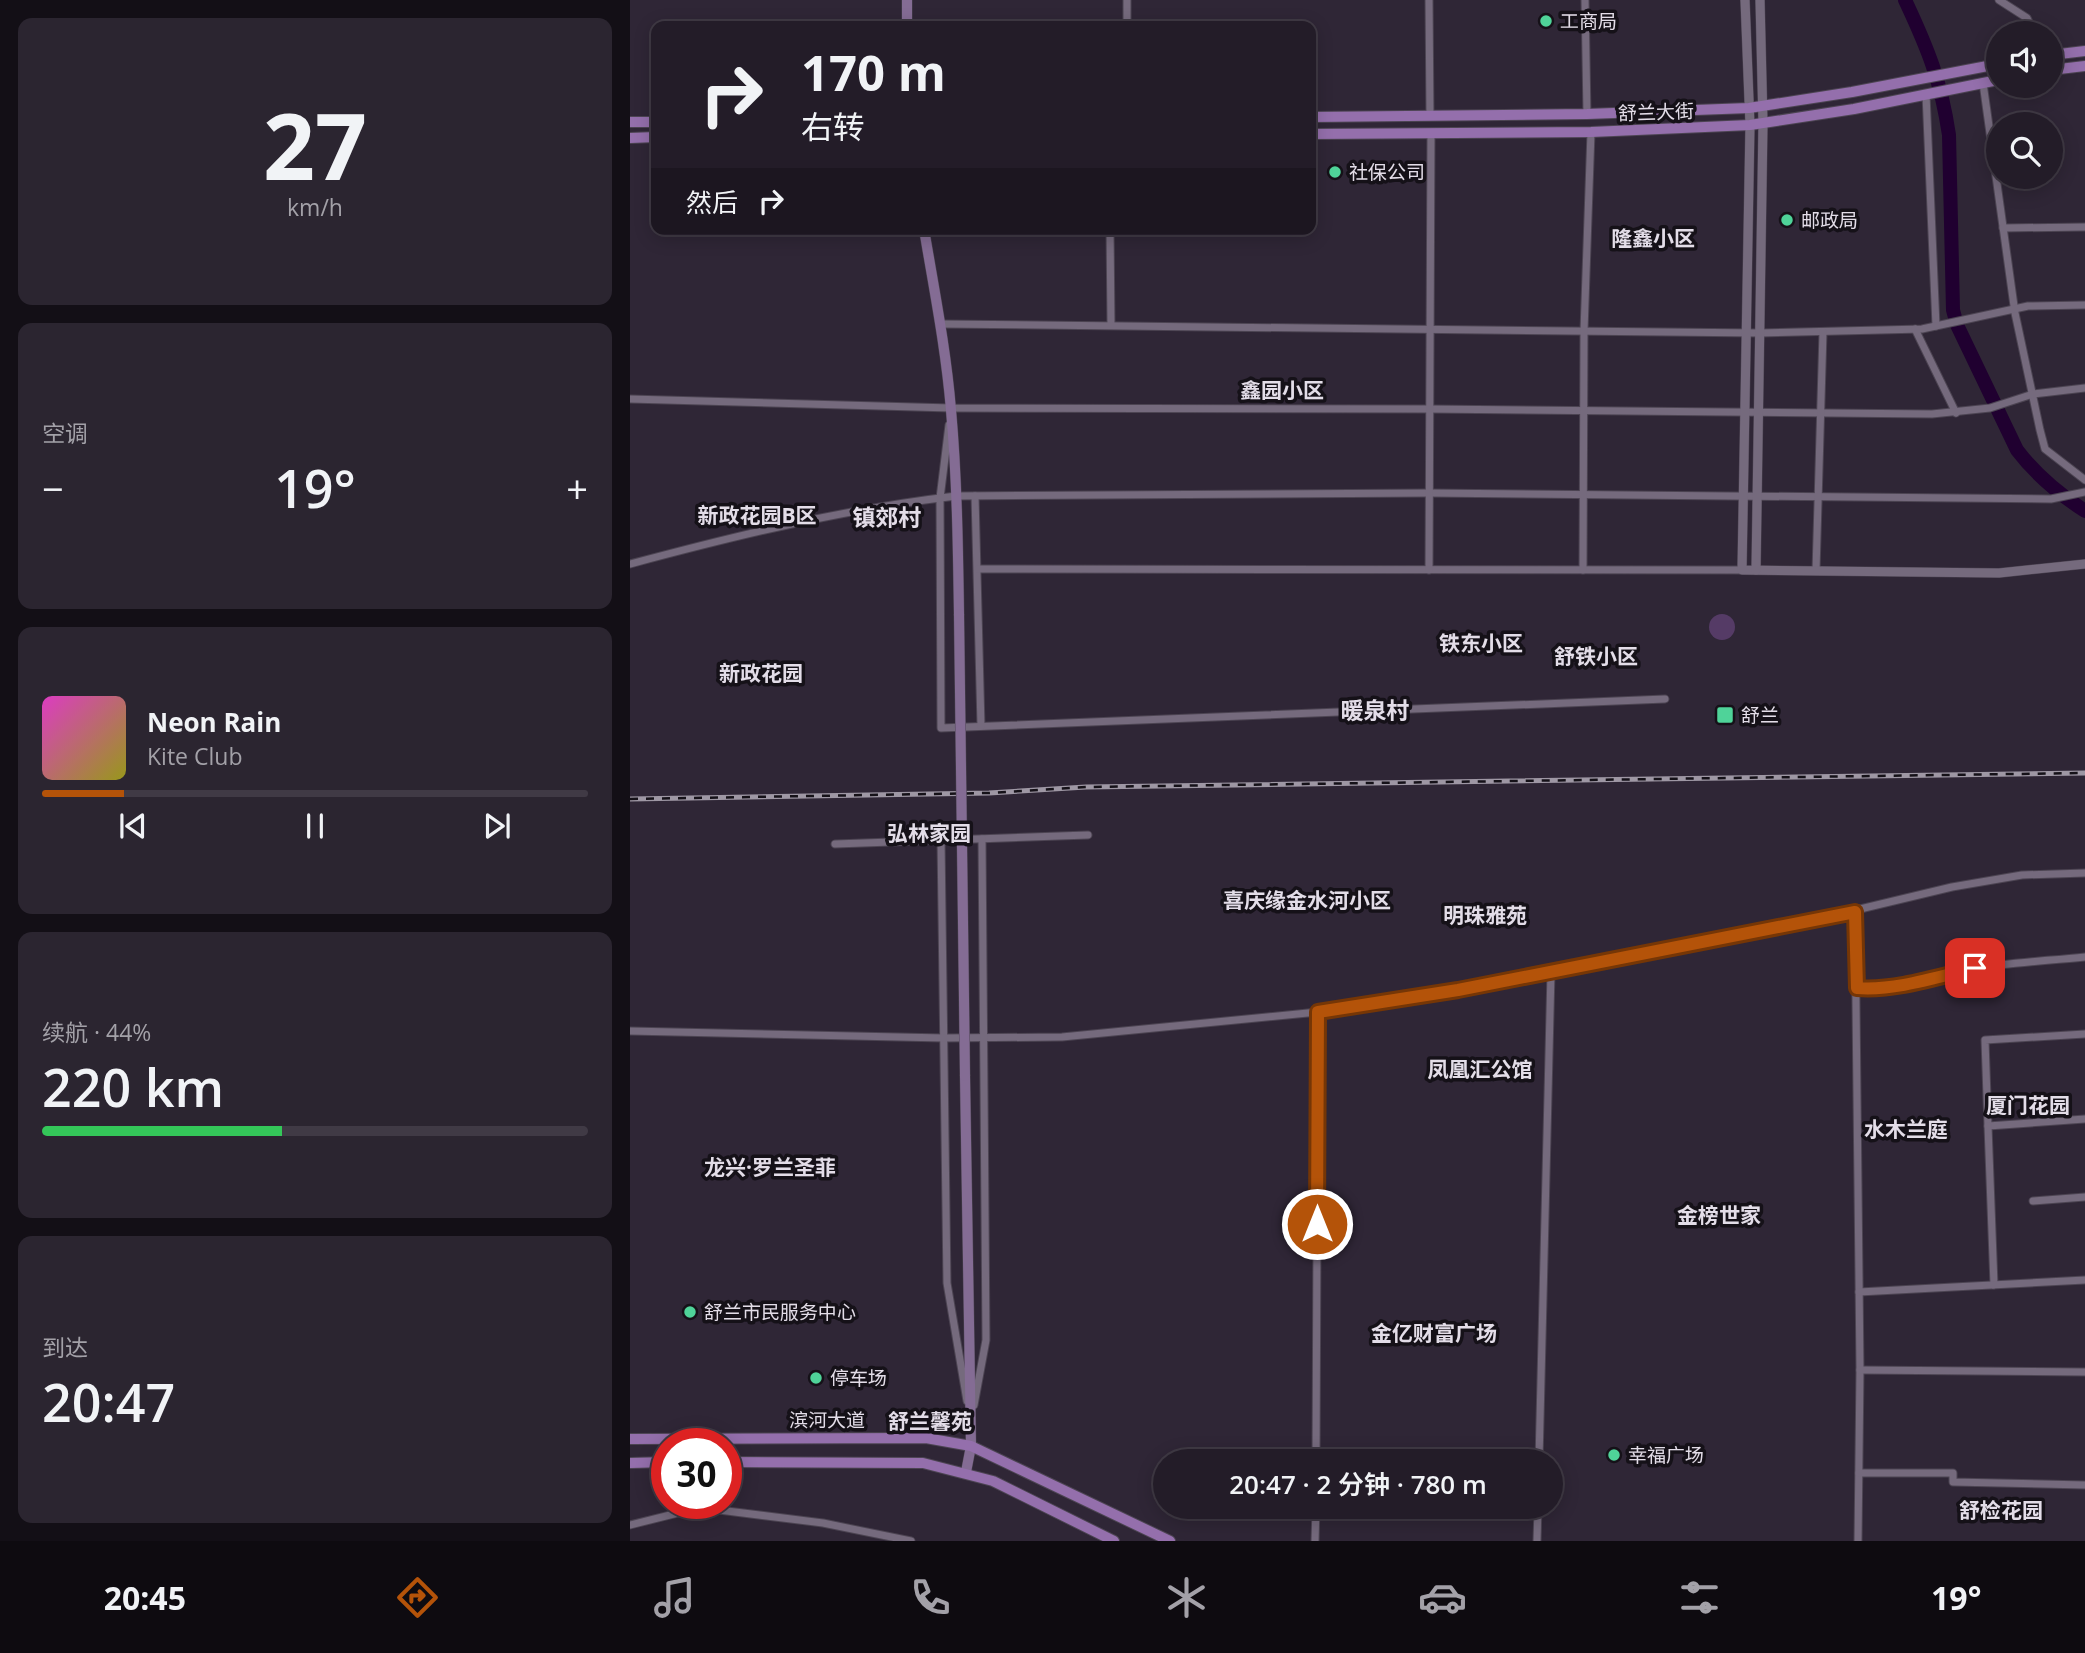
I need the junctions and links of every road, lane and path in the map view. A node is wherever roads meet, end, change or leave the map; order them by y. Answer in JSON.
{"nodes":[{"id":1,"x":907,"y":0,"type":"edge"},
{"id":2,"x":1127,"y":0,"type":"edge"},
{"id":3,"x":1429,"y":0,"type":"edge"},
{"id":4,"x":1585,"y":0,"type":"edge"},
{"id":5,"x":1745,"y":0,"type":"edge"},
{"id":6,"x":1759,"y":0,"type":"edge"},
{"id":7,"x":1999,"y":0,"type":"edge"},
{"id":8,"x":906,"y":21,"type":"edge"},
{"id":9,"x":1127,"y":21,"type":"edge"},
{"id":10,"x":2028,"y":21,"type":"edge"},
{"id":11,"x":2085,"y":51,"type":"edge"},
{"id":12,"x":2063,"y":54,"type":"edge"},
{"id":13,"x":1986,"y":66,"type":"edge"},
{"id":14,"x":2085,"y":66,"type":"edge"},
{"id":15,"x":2063,"y":69,"type":"edge"},
{"id":16,"x":1986,"y":82,"type":"edge"},
{"id":17,"x":1977,"y":84,"type":"junction"},
{"id":18,"x":1927,"y":94,"type":"junction"},
{"id":19,"x":1763,"y":106,"type":"junction"},
{"id":20,"x":1749,"y":108,"type":"junction"},
{"id":21,"x":1587,"y":114,"type":"junction"},
{"id":22,"x":1430,"y":116,"type":"junction"},
{"id":23,"x":1316,"y":117,"type":"edge"},
{"id":24,"x":630,"y":122,"type":"edge"},
{"id":25,"x":651,"y":122,"type":"edge"},
{"id":26,"x":1763,"y":124,"type":"junction"},
{"id":27,"x":1750,"y":125,"type":"junction"},
{"id":28,"x":1591,"y":132,"type":"junction"},
{"id":29,"x":1431,"y":133,"type":"junction"},
{"id":30,"x":1316,"y":134,"type":"edge"},
{"id":31,"x":651,"y":137,"type":"edge"},
{"id":32,"x":630,"y":138,"type":"edge"},
{"id":33,"x":2085,"y":227,"type":"edge"},
{"id":34,"x":2003,"y":228,"type":"junction"},
{"id":35,"x":925,"y":235,"type":"edge"},
{"id":36,"x":1111,"y":235,"type":"edge"},
{"id":37,"x":2085,"y":305,"type":"edge"},
{"id":38,"x":2014,"y":309,"type":"junction"},
{"id":39,"x":941,"y":324,"type":"junction"},
{"id":40,"x":1111,"y":326,"type":"junction"},
{"id":41,"x":1937,"y":326,"type":"junction"},
{"id":42,"x":1430,"y":329,"type":"junction"},
{"id":43,"x":1915,"y":329,"type":"junction"},
{"id":44,"x":1584,"y":331,"type":"junction"},
{"id":45,"x":1823,"y":332,"type":"junction"},
{"id":46,"x":1746,"y":333,"type":"junction"},
{"id":47,"x":1760,"y":333,"type":"junction"},
{"id":48,"x":2085,"y":388,"type":"edge"},
{"id":49,"x":2032,"y":394,"type":"junction"},
{"id":50,"x":630,"y":399,"type":"edge"},
{"id":51,"x":951,"y":408,"type":"junction"},
{"id":52,"x":1429,"y":409,"type":"junction"},
{"id":53,"x":1583,"y":411,"type":"junction"},
{"id":54,"x":1956,"y":412,"type":"junction"},
{"id":55,"x":1745,"y":413,"type":"junction"},
{"id":56,"x":1758,"y":413,"type":"junction"},
{"id":57,"x":1821,"y":413,"type":"junction"},
{"id":58,"x":2085,"y":480,"type":"edge"},
{"id":59,"x":2085,"y":492,"type":"edge"},
{"id":60,"x":1429,"y":493,"type":"junction"},
{"id":61,"x":1583,"y":494,"type":"junction"},
{"id":62,"x":1743,"y":495,"type":"junction"},
{"id":63,"x":1757,"y":495,"type":"junction"},
{"id":64,"x":956,"y":496,"type":"junction"},
{"id":65,"x":975,"y":496,"type":"junction"},
{"id":66,"x":1818,"y":496,"type":"junction"},
{"id":67,"x":940,"y":498,"type":"junction"},
{"id":68,"x":630,"y":564,"type":"edge"},
{"id":69,"x":2085,"y":564,"type":"edge"},
{"id":70,"x":978,"y":569,"type":"junction"},
{"id":71,"x":1429,"y":570,"type":"junction"},
{"id":72,"x":1583,"y":570,"type":"junction"},
{"id":73,"x":1742,"y":570,"type":"junction"},
{"id":74,"x":1756,"y":570,"type":"junction"},
{"id":75,"x":1816,"y":571,"type":"junction"},
{"id":76,"x":1665,"y":699,"type":"dead end"},
{"id":77,"x":981,"y":726,"type":"junction"},
{"id":78,"x":1088,"y":835,"type":"dead end"},
{"id":79,"x":982,"y":839,"type":"junction"},
{"id":80,"x":941,"y":840,"type":"junction"},
{"id":81,"x":835,"y":844,"type":"dead end"},
{"id":82,"x":2085,"y":873,"type":"edge"},
{"id":83,"x":1855,"y":912,"type":"junction"},
{"id":84,"x":2085,"y":957,"type":"edge"},
{"id":85,"x":1551,"y":972,"type":"junction"},
{"id":86,"x":1857,"y":988,"type":"junction"},
{"id":87,"x":1318,"y":1012,"type":"junction"},
{"id":88,"x":630,"y":1031,"type":"edge"},
{"id":89,"x":2085,"y":1034,"type":"edge"},
{"id":90,"x":944,"y":1038,"type":"junction"},
{"id":91,"x":984,"y":1038,"type":"junction"},
{"id":92,"x":2085,"y":1119,"type":"edge"},
{"id":93,"x":1988,"y":1126,"type":"junction"},
{"id":94,"x":2085,"y":1197,"type":"edge"},
{"id":95,"x":2033,"y":1200,"type":"dead end"},
{"id":96,"x":2085,"y":1280,"type":"edge"},
{"id":97,"x":1994,"y":1284,"type":"junction"},
{"id":98,"x":1859,"y":1292,"type":"junction"},
{"id":99,"x":1860,"y":1370,"type":"junction"},
{"id":100,"x":2085,"y":1372,"type":"edge"},
{"id":101,"x":970,"y":1423,"type":"junction"},
{"id":102,"x":630,"y":1439,"type":"edge"},
{"id":103,"x":971,"y":1446,"type":"junction"},
{"id":104,"x":1316,"y":1449,"type":"edge"},
{"id":105,"x":1539,"y":1449,"type":"edge"},
{"id":106,"x":651,"y":1462,"type":"edge"},
{"id":107,"x":742,"y":1462,"type":"edge"},
{"id":108,"x":630,"y":1463,"type":"edge"},
{"id":109,"x":966,"y":1472,"type":"junction"},
{"id":110,"x":1859,"y":1473,"type":"junction"},
{"id":111,"x":2085,"y":1485,"type":"edge"},
{"id":112,"x":1315,"y":1519,"type":"edge"},
{"id":113,"x":1538,"y":1519,"type":"edge"},
{"id":114,"x":630,"y":1525,"type":"edge"},
{"id":115,"x":911,"y":1541,"type":"edge"},
{"id":116,"x":1114,"y":1541,"type":"edge"},
{"id":117,"x":1170,"y":1541,"type":"edge"},
{"id":118,"x":1315,"y":1541,"type":"edge"},
{"id":119,"x":1537,"y":1541,"type":"edge"},
{"id":120,"x":1858,"y":1541,"type":"edge"}],
"edges":[{"from":1,"to":8,"type":"main road"},
{"from":2,"to":9,"type":"street"},
{"from":3,"to":22,"type":"street"},
{"from":4,"to":21,"type":"street"},
{"from":5,"to":20,"type":"street"},
{"from":6,"to":19,"type":"street"},
{"from":7,"to":10,"type":"street"},
{"from":11,"to":12,"type":"main road"},
{"from":13,"to":19,"type":"main road","name":"舒兰大街"},
{"from":14,"to":15,"type":"main road"},
{"from":16,"to":17,"type":"main road","name":"舒兰大街"},
{"from":17,"to":18,"type":"main road","name":"舒兰大街"},
{"from":17,"to":34,"type":"street"},
{"from":18,"to":26,"type":"main road","name":"舒兰大街"},
{"from":18,"to":41,"type":"street"},
{"from":19,"to":20,"type":"main road","name":"舒兰大街"},
{"from":19,"to":26,"type":"street"},
{"from":20,"to":21,"type":"main road","name":"舒兰大街"},
{"from":20,"to":27,"type":"street"},
{"from":21,"to":22,"type":"main road","name":"舒兰大街"},
{"from":22,"to":23,"type":"main road","name":"舒兰大街"},
{"from":24,"to":25,"type":"main road"},
{"from":26,"to":27,"type":"main road","name":"舒兰大街"},
{"from":26,"to":47,"type":"street"},
{"from":27,"to":28,"type":"main road","name":"舒兰大街"},
{"from":27,"to":46,"type":"street"},
{"from":28,"to":29,"type":"main road","name":"舒兰大街"},
{"from":28,"to":44,"type":"street"},
{"from":29,"to":30,"type":"main road","name":"舒兰大街"},
{"from":29,"to":42,"type":"street"},
{"from":31,"to":32,"type":"main road"},
{"from":33,"to":34,"type":"street"},
{"from":34,"to":38,"type":"street"},
{"from":35,"to":39,"type":"main road"},
{"from":36,"to":40,"type":"street"},
{"from":37,"to":38,"type":"street"},
{"from":38,"to":41,"type":"street"},
{"from":38,"to":49,"type":"street"},
{"from":39,"to":40,"type":"street"},
{"from":39,"to":51,"type":"main road"},
{"from":40,"to":42,"type":"street"},
{"from":41,"to":43,"type":"street"},
{"from":42,"to":44,"type":"street"},
{"from":42,"to":52,"type":"street"},
{"from":43,"to":45,"type":"street"},
{"from":43,"to":54,"type":"street"},
{"from":44,"to":46,"type":"street"},
{"from":44,"to":53,"type":"street"},
{"from":45,"to":47,"type":"street"},
{"from":45,"to":57,"type":"street"},
{"from":46,"to":47,"type":"street"},
{"from":46,"to":55,"type":"street"},
{"from":47,"to":56,"type":"street"},
{"from":48,"to":49,"type":"street"},
{"from":49,"to":54,"type":"street"},
{"from":49,"to":58,"type":"street"},
{"from":50,"to":51,"type":"street"},
{"from":51,"to":52,"type":"street"},
{"from":51,"to":64,"type":"main road"},
{"from":51,"to":67,"type":"street"},
{"from":52,"to":53,"type":"street"},
{"from":52,"to":60,"type":"street"},
{"from":53,"to":55,"type":"street"},
{"from":53,"to":61,"type":"street"},
{"from":54,"to":57,"type":"street"},
{"from":55,"to":56,"type":"street"},
{"from":55,"to":62,"type":"street"},
{"from":56,"to":57,"type":"street"},
{"from":56,"to":63,"type":"street"},
{"from":57,"to":66,"type":"street"},
{"from":59,"to":66,"type":"street"},
{"from":60,"to":61,"type":"street"},
{"from":60,"to":65,"type":"street"},
{"from":60,"to":71,"type":"street"},
{"from":61,"to":62,"type":"street"},
{"from":61,"to":72,"type":"street"},
{"from":62,"to":63,"type":"street"},
{"from":62,"to":73,"type":"street"},
{"from":63,"to":66,"type":"street"},
{"from":63,"to":74,"type":"street"},
{"from":64,"to":65,"type":"street"},
{"from":64,"to":67,"type":"street"},
{"from":64,"to":101,"type":"main road","bridge":true},
{"from":65,"to":70,"type":"street"},
{"from":66,"to":75,"type":"street"},
{"from":67,"to":68,"type":"street"},
{"from":67,"to":77,"type":"street"},
{"from":69,"to":75,"type":"street"},
{"from":70,"to":71,"type":"street"},
{"from":70,"to":77,"type":"street"},
{"from":71,"to":72,"type":"street"},
{"from":72,"to":73,"type":"street"},
{"from":73,"to":74,"type":"street"},
{"from":74,"to":75,"type":"street"},
{"from":76,"to":77,"type":"street"},
{"from":78,"to":79,"type":"street"},
{"from":79,"to":80,"type":"street"},
{"from":79,"to":91,"type":"street"},
{"from":80,"to":81,"type":"street"},
{"from":80,"to":90,"type":"street"},
{"from":82,"to":83,"type":"street"},
{"from":83,"to":85,"type":"street"},
{"from":83,"to":86,"type":"street"},
{"from":84,"to":86,"type":"street"},
{"from":85,"to":87,"type":"street"},
{"from":85,"to":105,"type":"street"},
{"from":86,"to":98,"type":"street"},
{"from":87,"to":91,"type":"street"},
{"from":87,"to":104,"type":"street"},
{"from":88,"to":90,"type":"street"},
{"from":89,"to":93,"type":"street"},
{"from":90,"to":91,"type":"street"},
{"from":90,"to":101,"type":"street"},
{"from":91,"to":101,"type":"street"},
{"from":92,"to":93,"type":"street"},
{"from":93,"to":97,"type":"street"},
{"from":94,"to":95,"type":"street"},
{"from":96,"to":97,"type":"street"},
{"from":97,"to":98,"type":"street"},
{"from":98,"to":99,"type":"street"},
{"from":99,"to":100,"type":"street"},
{"from":99,"to":110,"type":"street"},
{"from":101,"to":103,"type":"main road"},
{"from":102,"to":103,"type":"main road","name":"滨河大道"},
{"from":103,"to":109,"type":"main road"},
{"from":103,"to":117,"type":"main road","name":"滨河大道"},
{"from":106,"to":108,"type":"main road"},
{"from":107,"to":109,"type":"main road"},
{"from":109,"to":116,"type":"main road"},
{"from":110,"to":111,"type":"street"},
{"from":110,"to":120,"type":"street"},
{"from":112,"to":118,"type":"street"},
{"from":113,"to":119,"type":"street"},
{"from":114,"to":115,"type":"street"}]}
